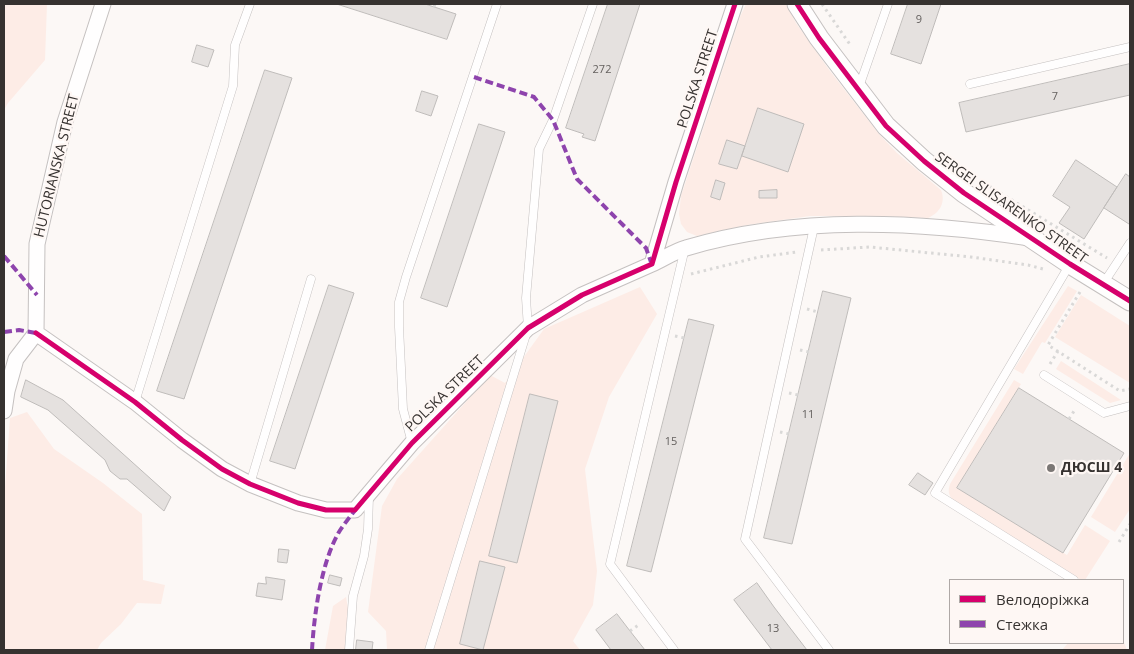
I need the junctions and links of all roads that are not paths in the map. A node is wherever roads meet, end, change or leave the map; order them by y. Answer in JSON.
{"nodes":[{"id":1,"x":103,"y":4,"type":"edge"},
{"id":2,"x":250,"y":4,"type":"edge"},
{"id":3,"x":497,"y":4,"type":"edge"},
{"id":4,"x":592,"y":4,"type":"edge"},
{"id":5,"x":735,"y":4,"type":"edge"},
{"id":6,"x":797,"y":4,"type":"edge"},
{"id":7,"x":888,"y":4,"type":"edge"},
{"id":8,"x":1130,"y":47,"type":"edge"},
{"id":9,"x":970,"y":84,"type":"dead end"},
{"id":10,"x":858,"y":89,"type":"junction"},
{"id":11,"x":814,"y":227,"type":"junction"},
{"id":12,"x":1032,"y":238,"type":"junction"},
{"id":13,"x":1130,"y":243,"type":"edge"},
{"id":14,"x":685,"y":248,"type":"junction"},
{"id":15,"x":652,"y":264,"type":"junction"},
{"id":16,"x":1067,"y":269,"type":"junction"},
{"id":17,"x":311,"y":279,"type":"dead end"},
{"id":18,"x":1103,"y":284,"type":"junction"},
{"id":19,"x":1130,"y":301,"type":"edge"},
{"id":20,"x":528,"y":328,"type":"junction"},
{"id":21,"x":36,"y":333,"type":"junction"},
{"id":22,"x":1044,"y":375,"type":"dead end"},
{"id":23,"x":135,"y":402,"type":"junction"},
{"id":24,"x":1130,"y":406,"type":"edge"},
{"id":25,"x":4,"y":411,"type":"edge"},
{"id":26,"x":412,"y":443,"type":"junction"},
{"id":27,"x":250,"y":484,"type":"junction"},
{"id":28,"x":369,"y":492,"type":"junction"},
{"id":29,"x":1072,"y":579,"type":"edge"},
{"id":30,"x":349,"y":650,"type":"edge"},
{"id":31,"x":429,"y":650,"type":"edge"},
{"id":32,"x":674,"y":650,"type":"edge"},
{"id":33,"x":829,"y":650,"type":"edge"}],
"edges":[{"from":1,"to":21,"type":"street","name":"HUTORIANSKA STREET"},
{"from":2,"to":23,"type":"lane"},
{"from":3,"to":26,"type":"lane"},
{"from":4,"to":20,"type":"lane"},
{"from":5,"to":15,"type":"street","name":"POLSKA STREET"},
{"from":6,"to":10,"type":"street","name":"SERGEI SLISARENKO STREET"},
{"from":7,"to":10,"type":"lane"},
{"from":8,"to":9,"type":"lane"},
{"from":10,"to":12,"type":"street","name":"SERGEI SLISARENKO STREET"},
{"from":11,"to":12,"type":"street","name":"SERGEI SLISARENKO STREET"},
{"from":11,"to":14,"type":"street","name":"SERGEI SLISARENKO STREET"},
{"from":11,"to":33,"type":"lane"},
{"from":12,"to":16,"type":"street","name":"SERGEI SLISARENKO STREET"},
{"from":13,"to":18,"type":"lane"},
{"from":14,"to":15,"type":"street","name":"SERGEI SLISARENKO STREET"},
{"from":14,"to":32,"type":"lane"},
{"from":15,"to":20,"type":"street","name":"POLSKA STREET"},
{"from":16,"to":18,"type":"street","name":"SERGEI SLISARENKO STREET"},
{"from":16,"to":29,"type":"lane"},
{"from":17,"to":27,"type":"lane"},
{"from":18,"to":19,"type":"street","name":"SERGEI SLISARENKO STREET"},
{"from":20,"to":26,"type":"street","name":"POLSKA STREET"},
{"from":20,"to":31,"type":"lane"},
{"from":21,"to":23,"type":"street","name":"POLSKA STREET"},
{"from":21,"to":25,"type":"street"},
{"from":22,"to":24,"type":"lane"},
{"from":23,"to":27,"type":"street","name":"POLSKA STREET"},
{"from":26,"to":28,"type":"street","name":"POLSKA STREET"},
{"from":27,"to":28,"type":"street","name":"POLSKA STREET"},
{"from":28,"to":30,"type":"lane"}]}
